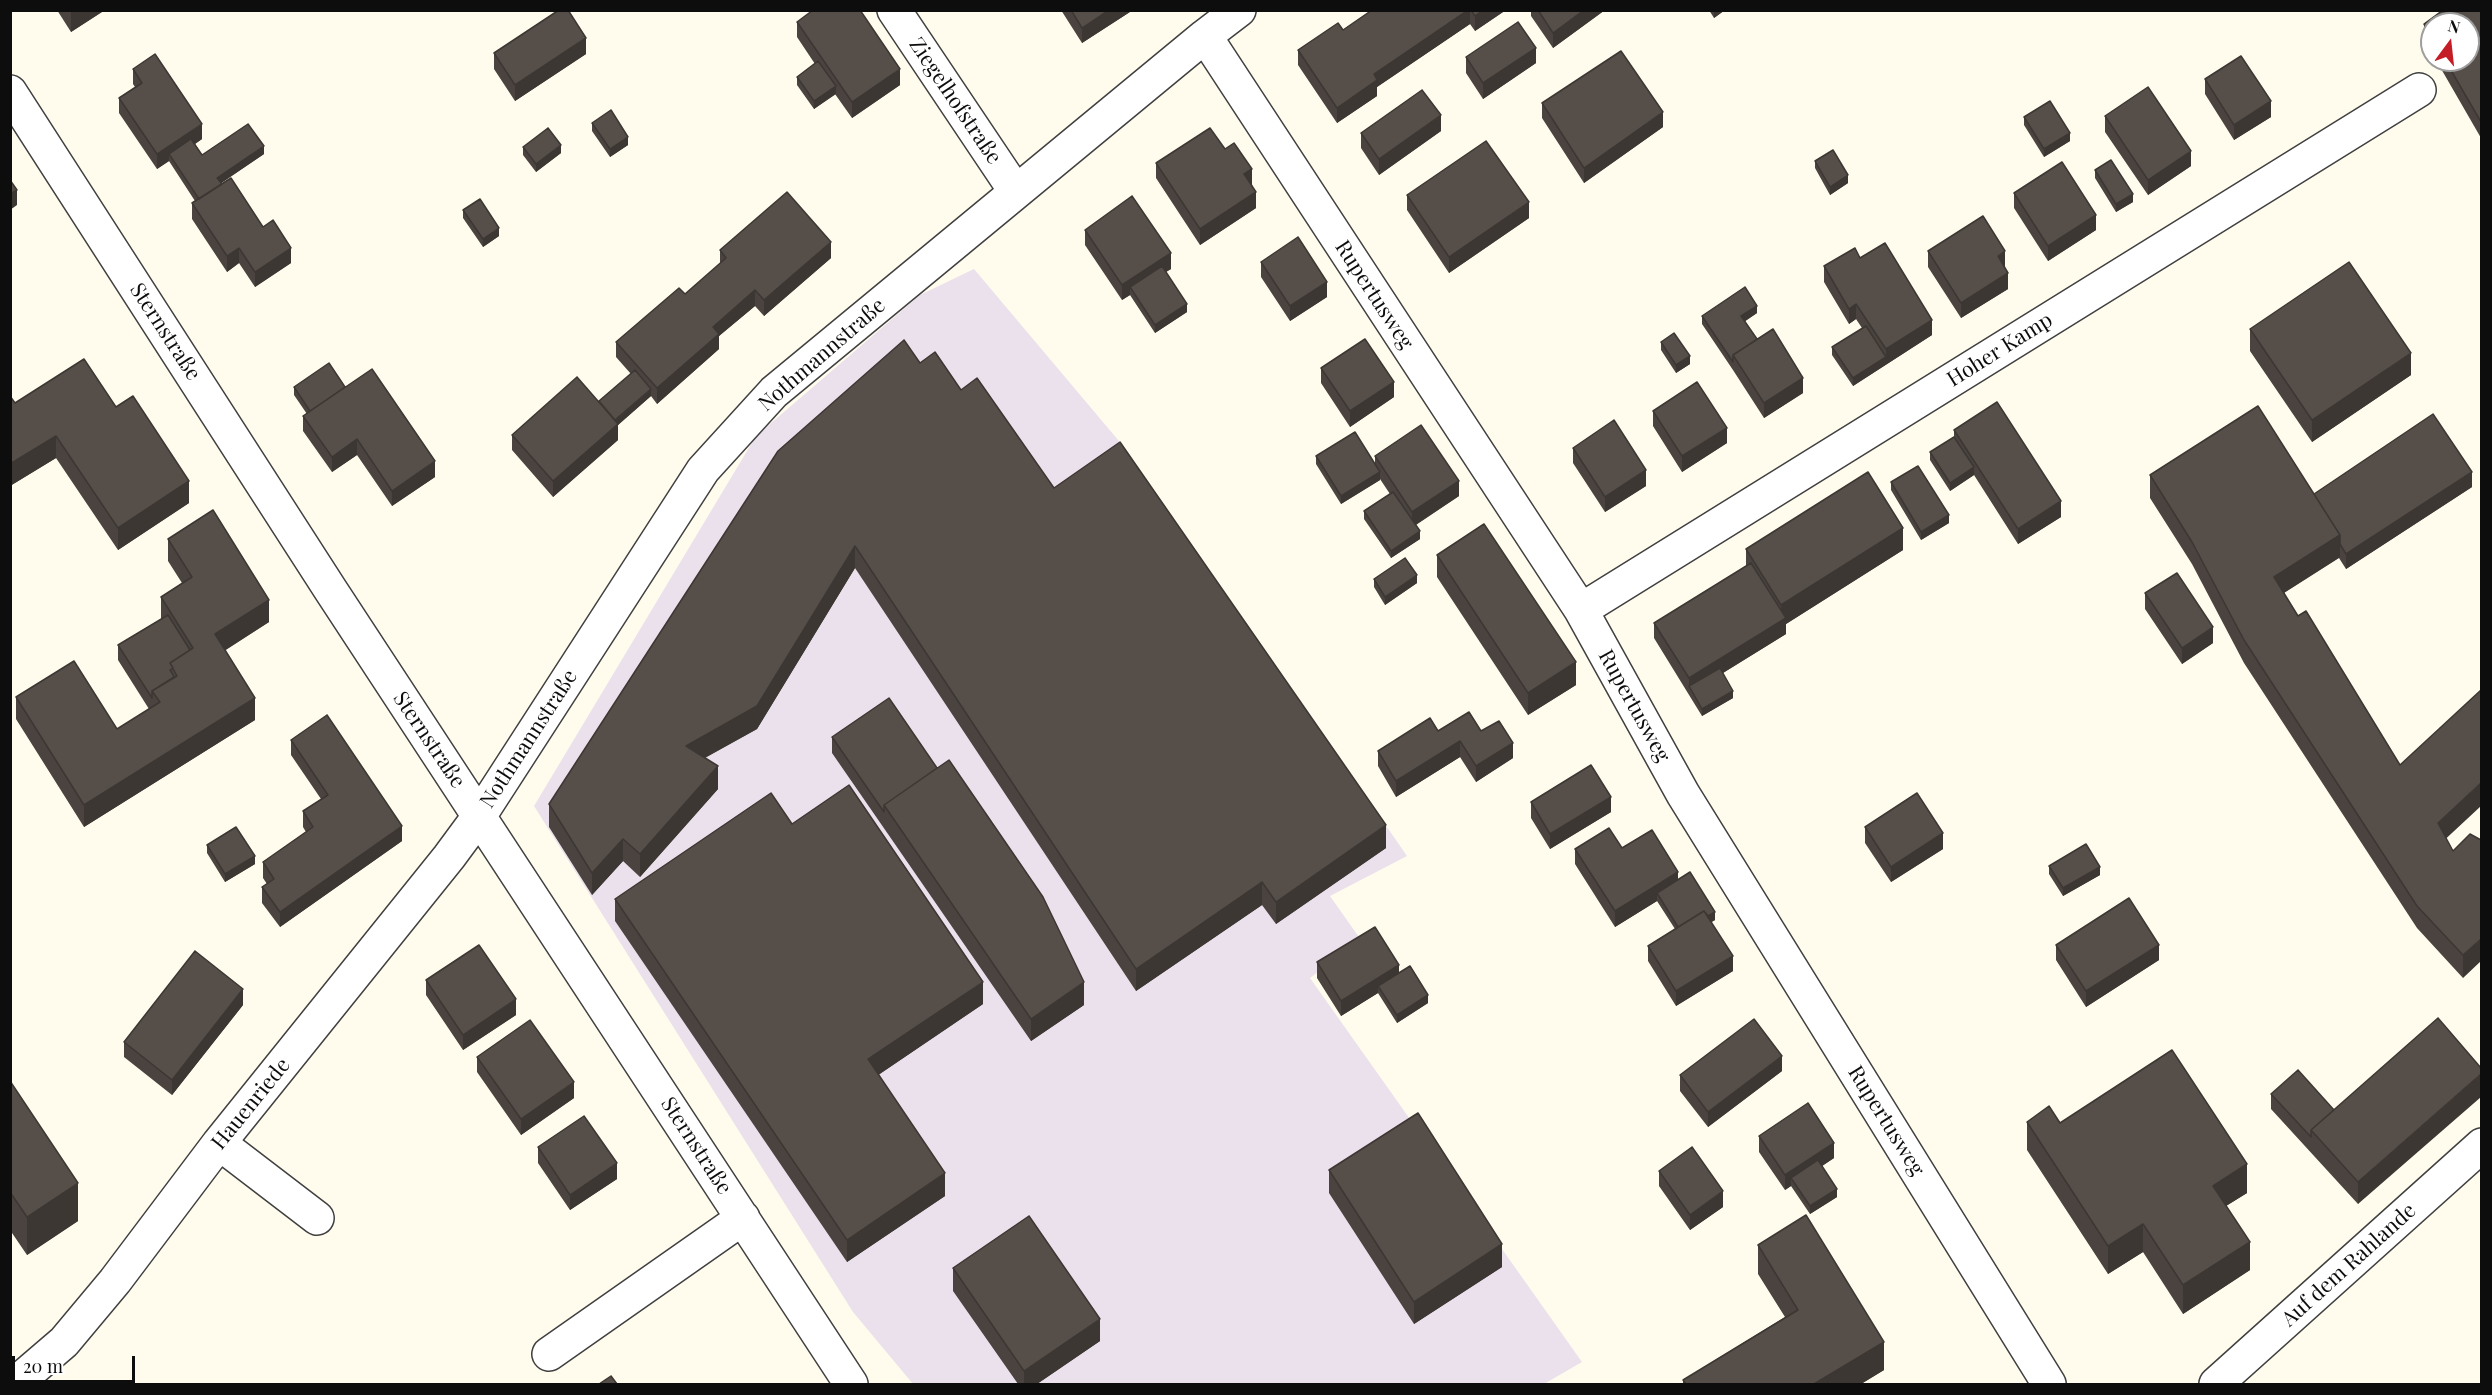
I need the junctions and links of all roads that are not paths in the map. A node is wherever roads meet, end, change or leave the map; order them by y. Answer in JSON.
{"nodes":[{"id":1,"x":894,"y":10,"type":"edge"},
{"id":2,"x":1239,"y":10,"type":"edge"},
{"id":3,"x":1205,"y":36,"type":"junction"},
{"id":4,"x":2419,"y":90,"type":"dead end"},
{"id":5,"x":10,"y":92,"type":"edge"},
{"id":6,"x":1016,"y":192,"type":"junction"},
{"id":7,"x":1581,"y":610,"type":"junction"},
{"id":8,"x":480,"y":815,"type":"junction"},
{"id":9,"x":219,"y":1143,"type":"junction"},
{"id":10,"x":2481,"y":1145,"type":"edge"},
{"id":11,"x":317,"y":1218,"type":"dead end"},
{"id":12,"x":743,"y":1218,"type":"junction"},
{"id":13,"x":549,"y":1354,"type":"dead end"},
{"id":14,"x":15,"y":1384,"type":"edge"},
{"id":15,"x":851,"y":1384,"type":"edge"},
{"id":16,"x":2049,"y":1384,"type":"edge"},
{"id":17,"x":2216,"y":1384,"type":"edge"}],
"edges":[{"from":1,"to":6,"type":"street","name":"Ziegelhofstraße"},
{"from":2,"to":3,"type":"street","name":"Nothmannstraße"},
{"from":3,"to":6,"type":"street","name":"Nothmannstraße"},
{"from":3,"to":7,"type":"street","name":"Rupertusweg"},
{"from":4,"to":7,"type":"street","name":"Hoher Kamp"},
{"from":5,"to":8,"type":"street","name":"Sternstraße"},
{"from":6,"to":8,"type":"street","name":"Nothmannstraße"},
{"from":7,"to":16,"type":"street","name":"Rupertusweg"},
{"from":8,"to":9,"type":"street","name":"Hauenriede"},
{"from":8,"to":12,"type":"street","name":"Sternstraße"},
{"from":9,"to":11,"type":"street"},
{"from":9,"to":14,"type":"street","name":"Hauenriede"},
{"from":10,"to":17,"type":"street","name":"Auf dem Rahlande"},
{"from":12,"to":13,"type":"street"},
{"from":12,"to":15,"type":"street","name":"Sternstraße"}]}
